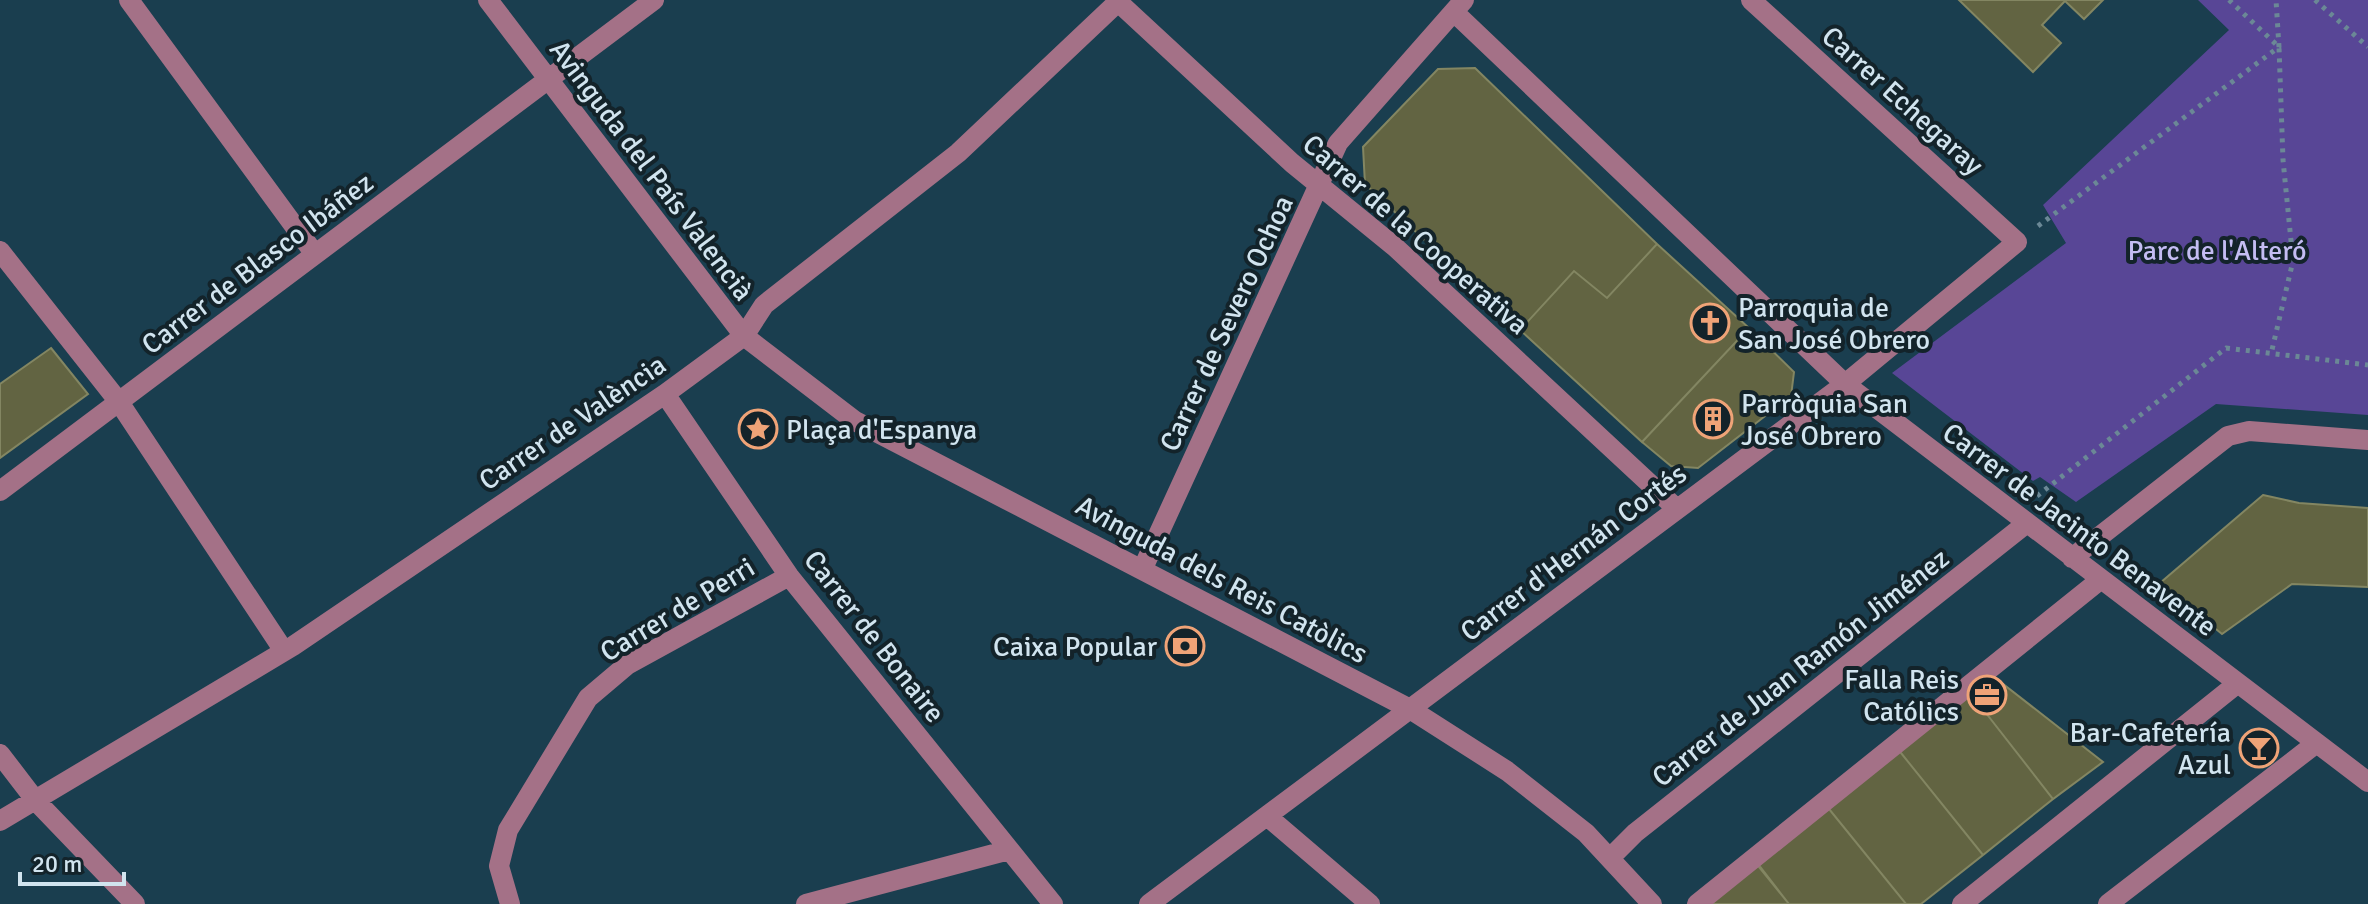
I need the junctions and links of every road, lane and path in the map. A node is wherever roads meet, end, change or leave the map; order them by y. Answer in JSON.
{"nodes":[{"id":1,"x":129,"y":0,"type":"edge"},
{"id":2,"x":488,"y":0,"type":"edge"},
{"id":3,"x":654,"y":0,"type":"edge"},
{"id":4,"x":1751,"y":0,"type":"edge"},
{"id":5,"x":2229,"y":0,"type":"edge"},
{"id":6,"x":2276,"y":0,"type":"edge"},
{"id":7,"x":2315,"y":0,"type":"edge"},
{"id":8,"x":1118,"y":1,"type":"edge"},
{"id":9,"x":1459,"y":6,"type":"edge"},
{"id":10,"x":2279,"y":47,"type":"junction"},
{"id":11,"x":2368,"y":47,"type":"edge"},
{"id":12,"x":548,"y":80,"type":"junction"},
{"id":13,"x":1321,"y":185,"type":"junction"},
{"id":14,"x":2017,"y":242,"type":"junction"},
{"id":15,"x":0,"y":251,"type":"edge"},
{"id":16,"x":314,"y":253,"type":"junction"},
{"id":17,"x":744,"y":336,"type":"junction"},
{"id":18,"x":2271,"y":354,"type":"junction"},
{"id":19,"x":2368,"y":365,"type":"edge"},
{"id":20,"x":1845,"y":384,"type":"junction"},
{"id":21,"x":665,"y":394,"type":"junction"},
{"id":22,"x":119,"y":402,"type":"junction"},
{"id":23,"x":2368,"y":440,"type":"edge"},
{"id":24,"x":0,"y":491,"type":"edge"},
{"id":25,"x":2035,"y":498,"type":"dead end"},
{"id":26,"x":1676,"y":508,"type":"junction"},
{"id":27,"x":2027,"y":523,"type":"junction"},
{"id":28,"x":2072,"y":558,"type":"junction"},
{"id":29,"x":1143,"y":568,"type":"junction"},
{"id":30,"x":789,"y":576,"type":"junction"},
{"id":31,"x":2100,"y":580,"type":"junction"},
{"id":32,"x":284,"y":651,"type":"junction"},
{"id":33,"x":2238,"y":683,"type":"junction"},
{"id":34,"x":1410,"y":709,"type":"junction"},
{"id":35,"x":2314,"y":745,"type":"junction"},
{"id":36,"x":0,"y":754,"type":"edge"},
{"id":37,"x":2366,"y":777,"type":"edge"},
{"id":38,"x":36,"y":801,"type":"junction"},
{"id":39,"x":1267,"y":816,"type":"junction"},
{"id":40,"x":0,"y":821,"type":"edge"},
{"id":41,"x":1009,"y":850,"type":"junction"},
{"id":42,"x":1610,"y":858,"type":"junction"},
{"id":43,"x":1649,"y":902,"type":"edge"},
{"id":44,"x":135,"y":904,"type":"edge"},
{"id":45,"x":510,"y":904,"type":"edge"},
{"id":46,"x":806,"y":904,"type":"edge"},
{"id":47,"x":1053,"y":904,"type":"edge"},
{"id":48,"x":1149,"y":904,"type":"edge"},
{"id":49,"x":1370,"y":904,"type":"edge"},
{"id":50,"x":1697,"y":904,"type":"edge"},
{"id":51,"x":1962,"y":904,"type":"edge"},
{"id":52,"x":2108,"y":904,"type":"edge"}],
"edges":[{"from":1,"to":16,"type":"street"},
{"from":2,"to":12,"type":"street","name":"Avinguda del País Valencià"},
{"from":3,"to":12,"type":"street","name":"Carrer de Blasco Ibáñez"},
{"from":4,"to":14,"type":"street","name":"Carrer Echegaray"},
{"from":5,"to":10,"type":"path"},
{"from":6,"to":10,"type":"path"},
{"from":7,"to":11,"type":"path"},
{"from":8,"to":13,"type":"street","name":"Carrer de la Cooperativa"},
{"from":8,"to":17,"type":"street","name":"Carrer de València"},
{"from":9,"to":13,"type":"street","name":"Carrer de Severo Ochoa"},
{"from":9,"to":20,"type":"street","name":"Carrer de Jacinto Benavente"},
{"from":10,"to":14,"type":"path"},
{"from":10,"to":18,"type":"path"},
{"from":12,"to":16,"type":"street","name":"Carrer de Blasco Ibáñez"},
{"from":12,"to":17,"type":"street","name":"Avinguda del País Valencià"},
{"from":13,"to":26,"type":"street","name":"Carrer de la Cooperativa"},
{"from":13,"to":29,"type":"street","name":"Carrer de Severo Ochoa"},
{"from":14,"to":20,"type":"street","name":"Carrer d'Hernán Cortés"},
{"from":15,"to":22,"type":"street"},
{"from":16,"to":22,"type":"street","name":"Carrer de Blasco Ibáñez"},
{"from":17,"to":21,"type":"street","name":"Carrer de València"},
{"from":17,"to":29,"type":"street","name":"Avinguda dels Reis Catòlics"},
{"from":18,"to":19,"type":"path"},
{"from":18,"to":25,"type":"path"},
{"from":20,"to":26,"type":"street","name":"Carrer d'Hernán Cortés"},
{"from":20,"to":27,"type":"street","name":"Carrer de Jacinto Benavente"},
{"from":21,"to":30,"type":"street","name":"Carrer de Bonaire"},
{"from":21,"to":32,"type":"street","name":"Carrer de València"},
{"from":22,"to":24,"type":"street","name":"Carrer de Blasco Ibáñez"},
{"from":22,"to":32,"type":"street"},
{"from":23,"to":28,"type":"street"},
{"from":26,"to":34,"type":"street","name":"Carrer d'Hernán Cortés"},
{"from":27,"to":28,"type":"street","name":"Carrer de Jacinto Benavente"},
{"from":27,"to":42,"type":"street","name":"Carrer de Juan Ramón Jiménez"},
{"from":28,"to":31,"type":"street","name":"Carrer de Jacinto Benavente"},
{"from":29,"to":34,"type":"street","name":"Avinguda dels Reis Catòlics"},
{"from":30,"to":41,"type":"street","name":"Carrer de Bonaire"},
{"from":30,"to":45,"type":"street","name":"Carrer de Perri"},
{"from":31,"to":33,"type":"street","name":"Carrer de Jacinto Benavente"},
{"from":31,"to":50,"type":"street"},
{"from":32,"to":38,"type":"street","name":"Carrer de València"},
{"from":33,"to":35,"type":"street","name":"Carrer de Jacinto Benavente"},
{"from":33,"to":51,"type":"street"},
{"from":34,"to":39,"type":"street","name":"Carrer d'Hernán Cortés"},
{"from":34,"to":42,"type":"street","name":"Avinguda dels Reis Catòlics"},
{"from":35,"to":37,"type":"street","name":"Carrer de Jacinto Benavente"},
{"from":35,"to":52,"type":"street"},
{"from":36,"to":38,"type":"street"},
{"from":38,"to":40,"type":"street","name":"Carrer de València"},
{"from":38,"to":44,"type":"street"},
{"from":39,"to":48,"type":"street","name":"Carrer d'Hernán Cortés"},
{"from":39,"to":49,"type":"street"},
{"from":41,"to":46,"type":"street"},
{"from":41,"to":47,"type":"street","name":"Carrer de Bonaire"},
{"from":42,"to":43,"type":"street","name":"Avinguda dels Reis Catòlics"}]}
